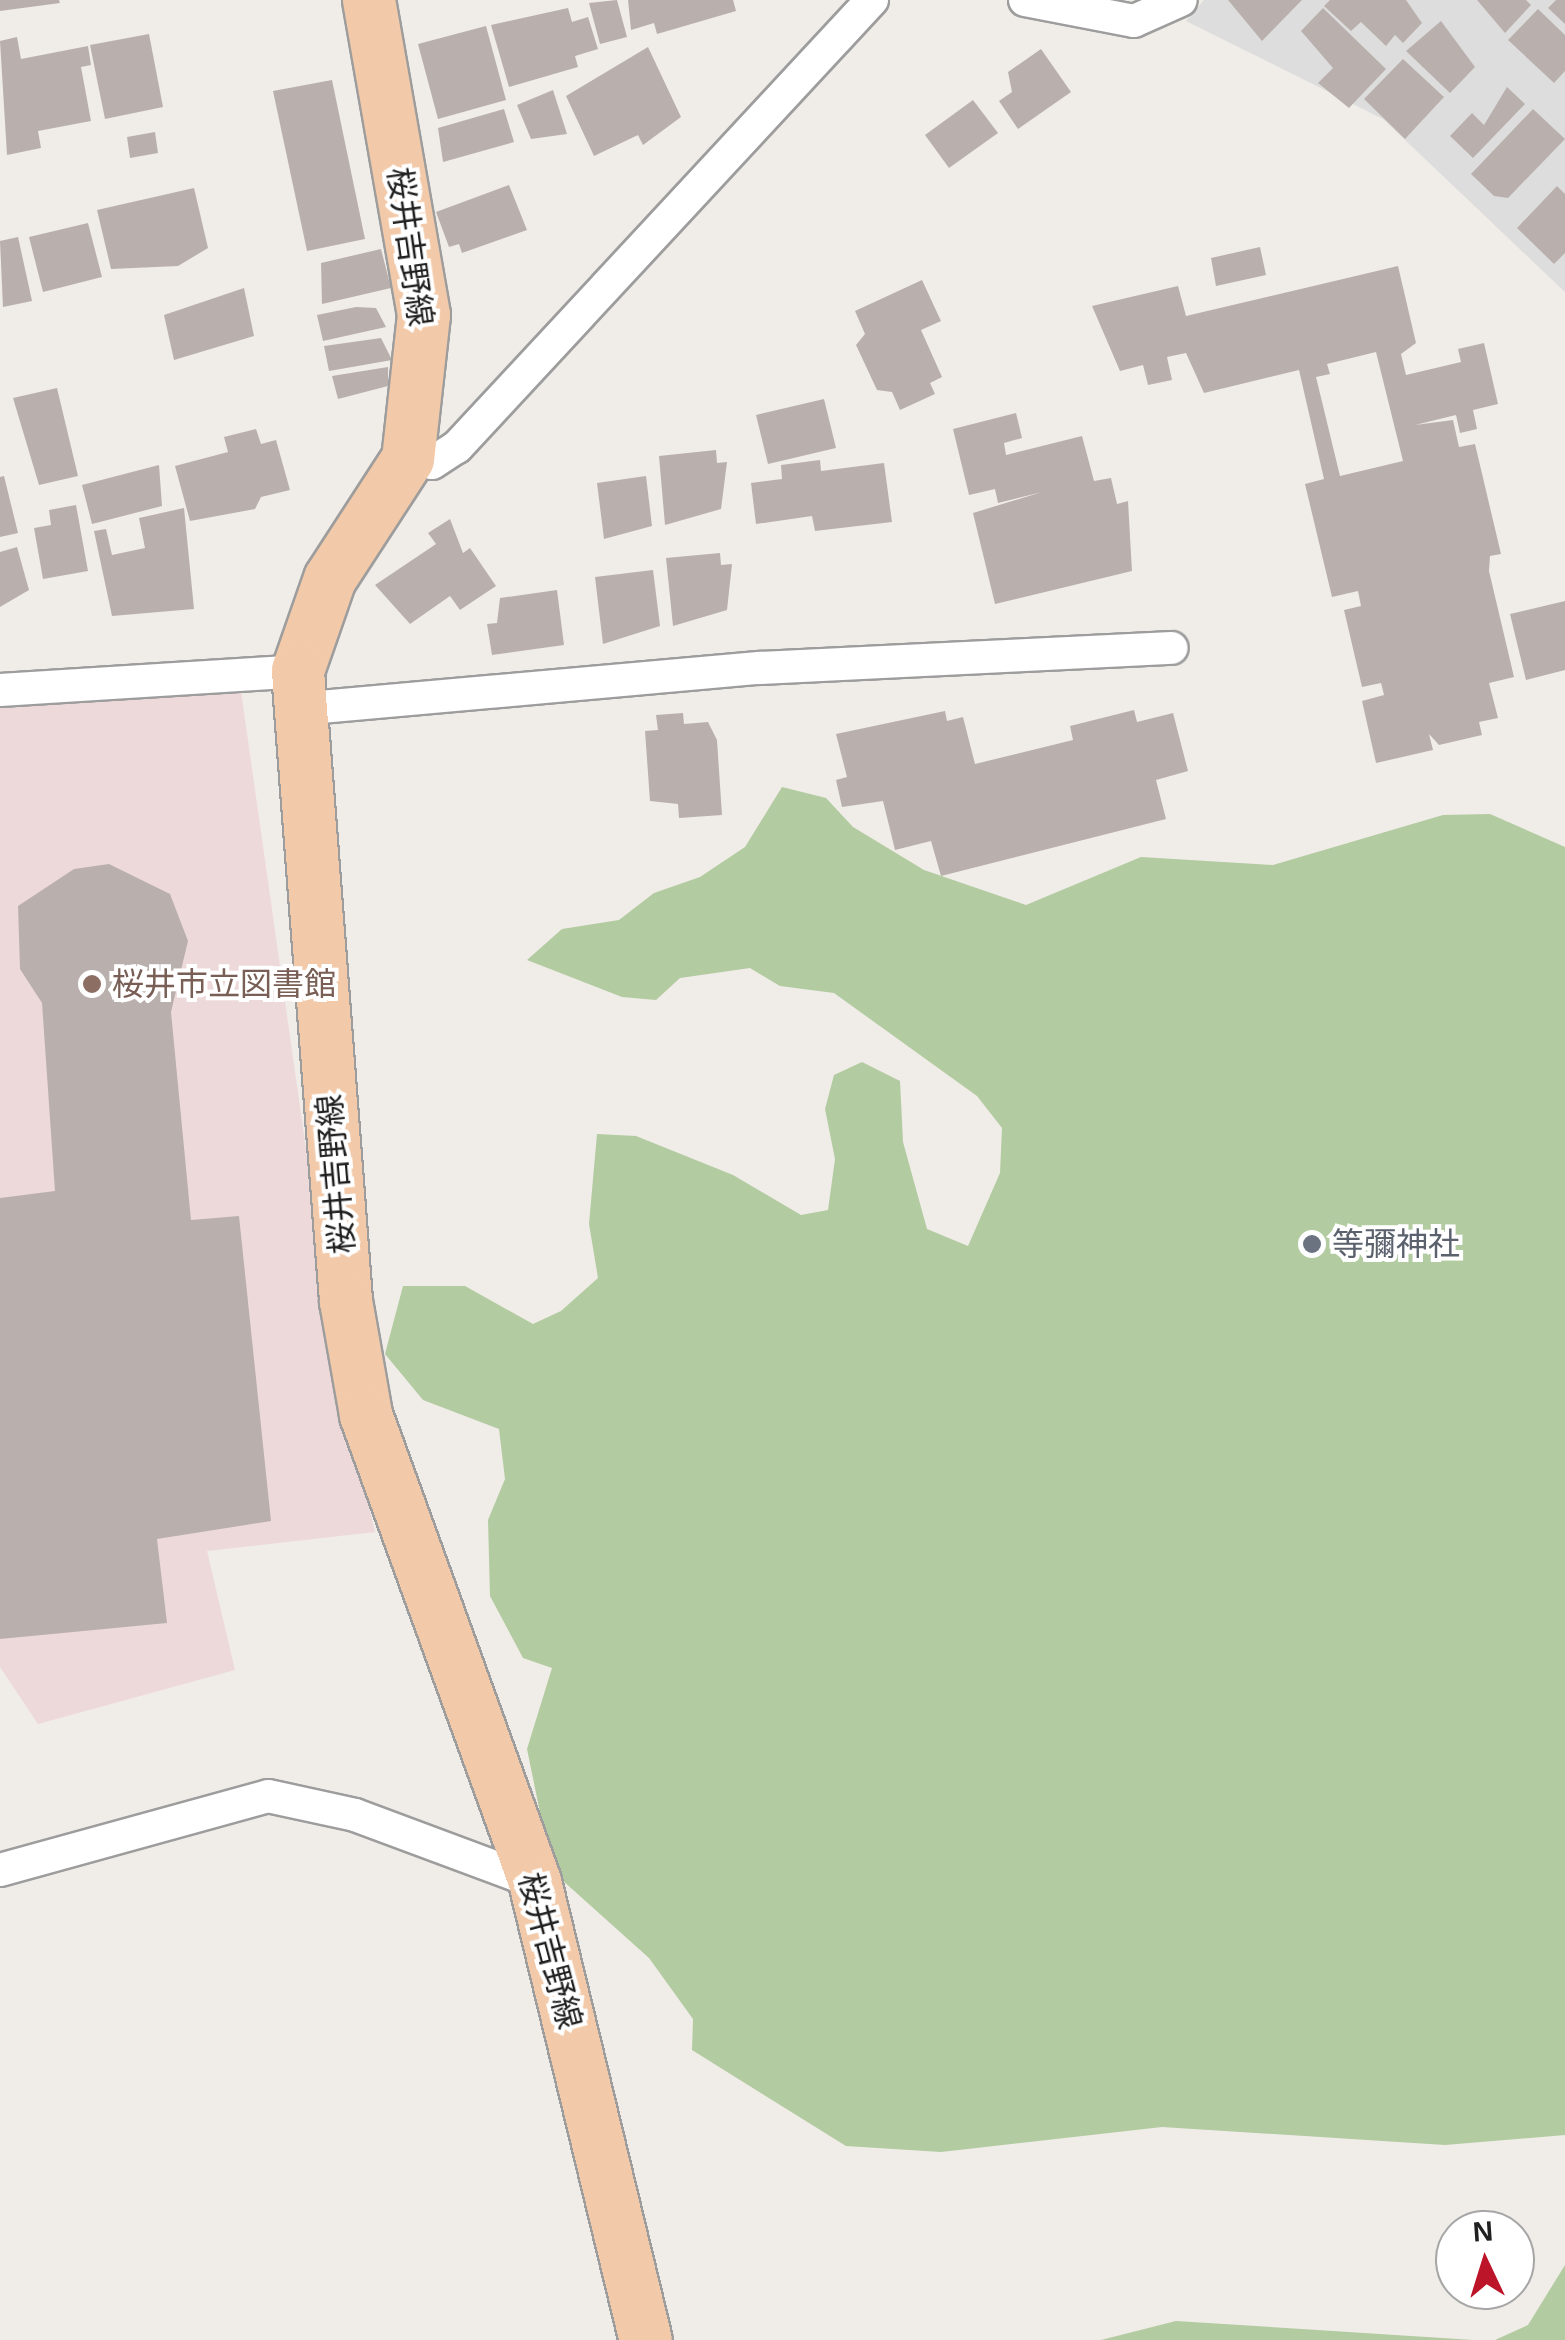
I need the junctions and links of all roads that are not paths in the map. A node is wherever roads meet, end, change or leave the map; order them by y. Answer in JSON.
{"nodes":[{"id":1,"x":369,"y":0,"type":"edge"},
{"id":2,"x":872,"y":0,"type":"edge"},
{"id":3,"x":1025,"y":0,"type":"edge"},
{"id":4,"x":1181,"y":0,"type":"edge"},
{"id":5,"x":408,"y":459,"type":"junction"},
{"id":6,"x":1172,"y":648,"type":"dead end"},
{"id":7,"x":0,"y":690,"type":"edge"},
{"id":8,"x":298,"y":690,"type":"junction"},
{"id":9,"x":0,"y":1870,"type":"edge"},
{"id":10,"x":534,"y":1882,"type":"junction"},
{"id":11,"x":646,"y":2340,"type":"edge"}],
"edges":[{"from":1,"to":5,"type":"main road","name":"桜井吉野線"},
{"from":2,"to":5,"type":"street"},
{"from":3,"to":4,"type":"street"},
{"from":5,"to":8,"type":"main road","name":"桜井吉野線"},
{"from":6,"to":8,"type":"street"},
{"from":7,"to":8,"type":"street"},
{"from":8,"to":10,"type":"main road","name":"桜井吉野線"},
{"from":9,"to":10,"type":"street"},
{"from":10,"to":11,"type":"main road","name":"桜井吉野線"}]}
